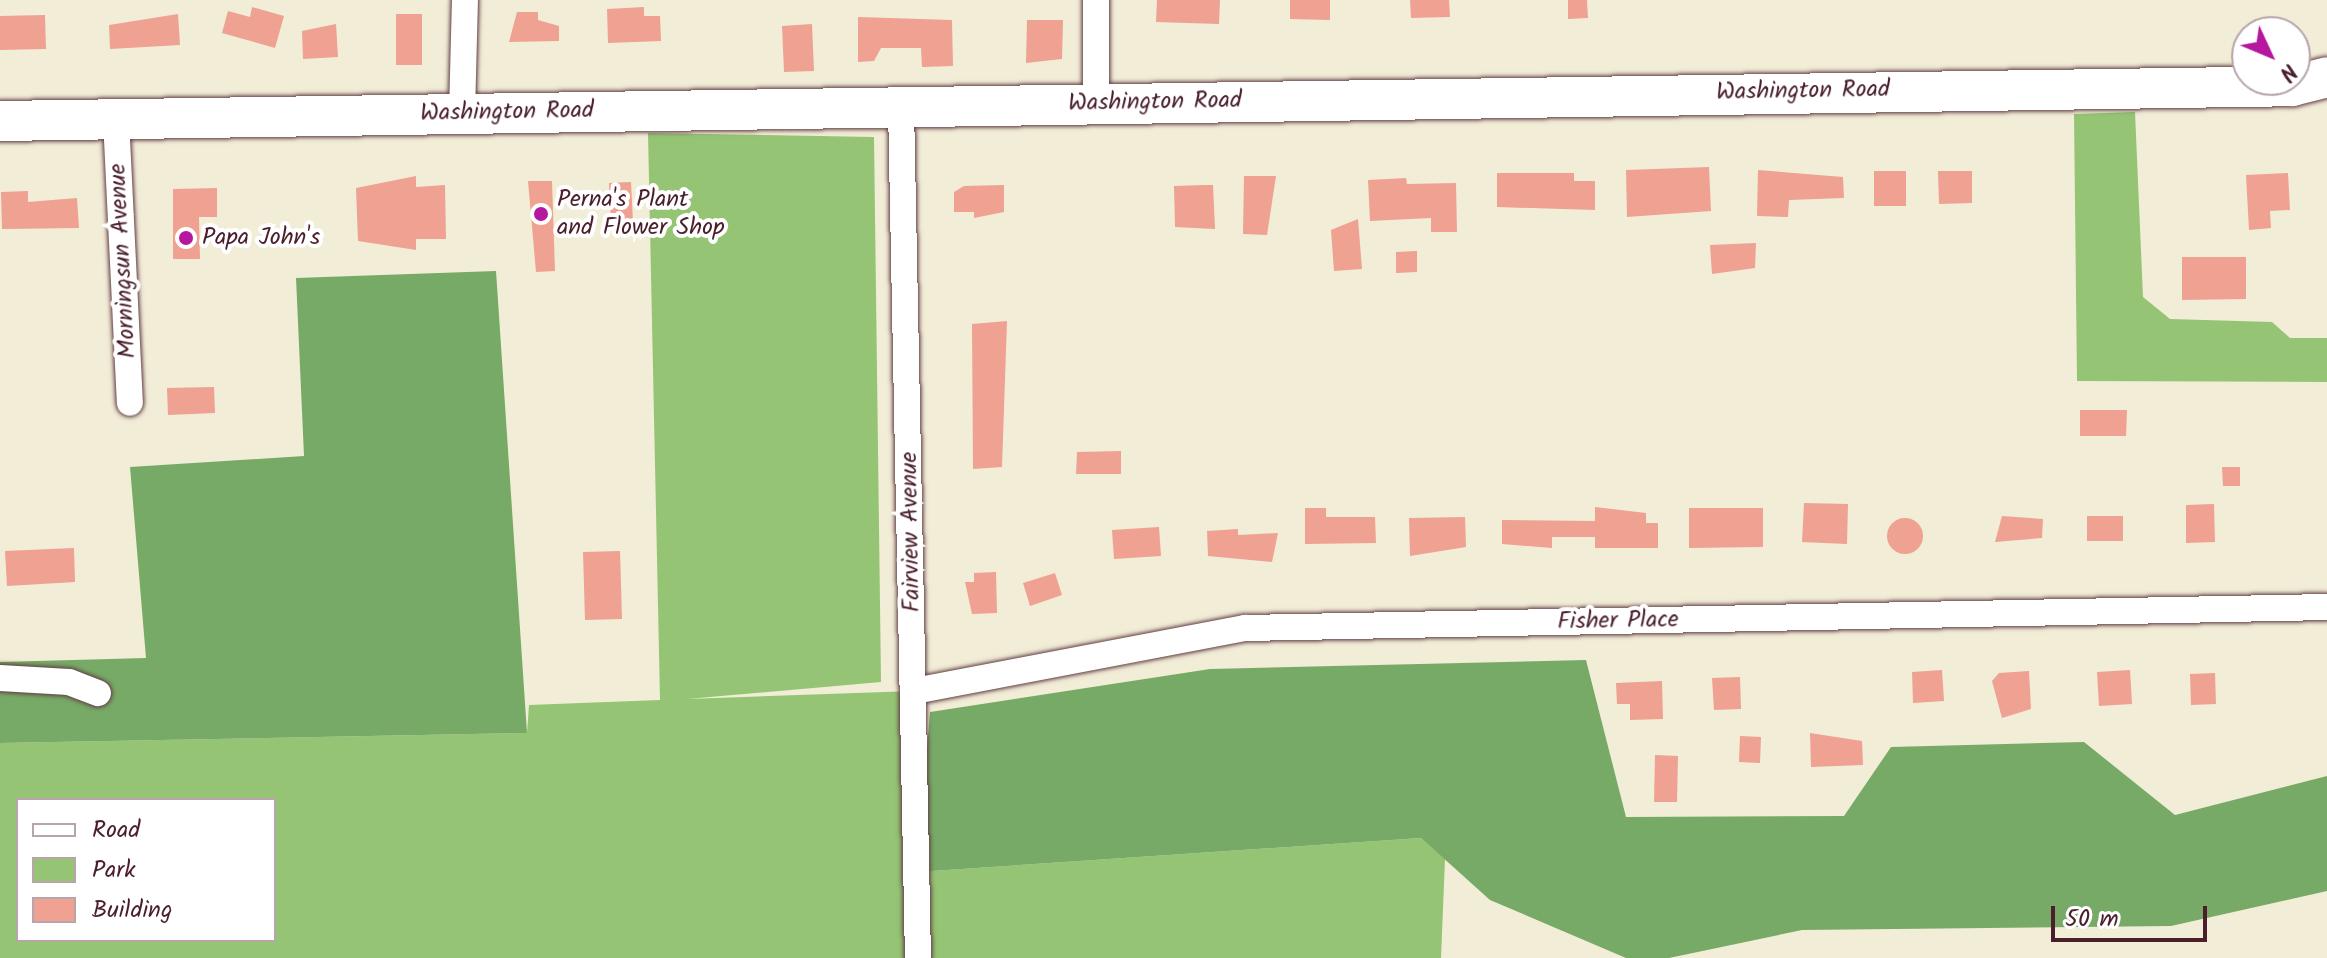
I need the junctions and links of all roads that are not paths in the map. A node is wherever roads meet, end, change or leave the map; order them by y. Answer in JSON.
{"nodes":[{"id":1,"x":465,"y":0,"type":"edge"},
{"id":2,"x":1096,"y":0,"type":"edge"},
{"id":3,"x":2322,"y":86,"type":"edge"},
{"id":4,"x":1096,"y":103,"type":"junction"},
{"id":5,"x":901,"y":106,"type":"junction"},
{"id":6,"x":462,"y":113,"type":"junction"},
{"id":7,"x":116,"y":119,"type":"junction"},
{"id":8,"x":0,"y":121,"type":"edge"},
{"id":9,"x":130,"y":403,"type":"dead end"},
{"id":10,"x":2327,"y":607,"type":"edge"},
{"id":11,"x":0,"y":678,"type":"edge"},
{"id":12,"x":914,"y":691,"type":"junction"},
{"id":13,"x":98,"y":693,"type":"dead end"},
{"id":14,"x":918,"y":958,"type":"edge"}],
"edges":[{"from":1,"to":6,"type":"street"},
{"from":2,"to":4,"type":"street"},
{"from":3,"to":4,"type":"main road","name":"Washington Road"},
{"from":4,"to":5,"type":"main road","name":"Washington Road"},
{"from":5,"to":6,"type":"main road","name":"Washington Road"},
{"from":5,"to":12,"type":"street","name":"Fairview Avenue"},
{"from":6,"to":7,"type":"main road","name":"Washington Road"},
{"from":7,"to":8,"type":"main road","name":"Washington Road"},
{"from":7,"to":9,"type":"street","name":"Morningsun Avenue"},
{"from":10,"to":12,"type":"street","name":"Fisher Place"},
{"from":11,"to":13,"type":"street"},
{"from":12,"to":14,"type":"street","name":"Fairview Avenue"}]}
